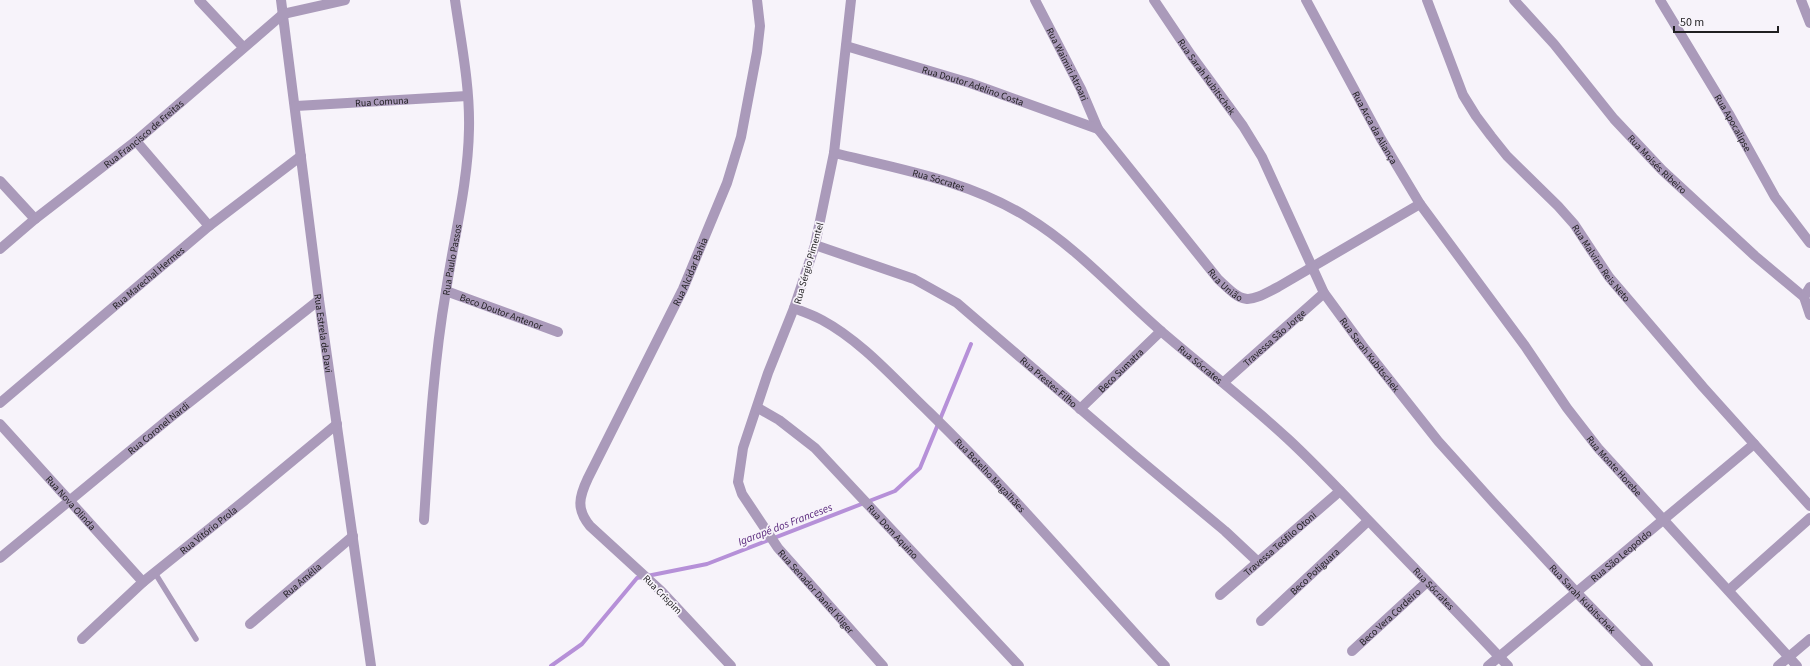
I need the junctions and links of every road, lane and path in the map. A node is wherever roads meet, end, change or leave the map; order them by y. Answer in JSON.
{"nodes":[{"id":1,"x":199,"y":0,"type":"edge"},
{"id":2,"x":281,"y":0,"type":"edge"},
{"id":3,"x":345,"y":0,"type":"edge"},
{"id":4,"x":455,"y":0,"type":"edge"},
{"id":5,"x":757,"y":0,"type":"edge"},
{"id":6,"x":851,"y":0,"type":"edge"},
{"id":7,"x":1036,"y":0,"type":"edge"},
{"id":8,"x":1154,"y":0,"type":"edge"},
{"id":9,"x":1306,"y":0,"type":"edge"},
{"id":10,"x":1427,"y":0,"type":"edge"},
{"id":11,"x":1514,"y":0,"type":"edge"},
{"id":12,"x":1660,"y":0,"type":"edge"},
{"id":13,"x":1801,"y":0,"type":"edge"},
{"id":14,"x":283,"y":14,"type":"junction"},
{"id":15,"x":1810,"y":23,"type":"edge"},
{"id":16,"x":846,"y":46,"type":"junction"},
{"id":17,"x":244,"y":47,"type":"junction"},
{"id":18,"x":467,"y":96,"type":"junction"},
{"id":19,"x":296,"y":106,"type":"junction"},
{"id":20,"x":1098,"y":129,"type":"junction"},
{"id":21,"x":136,"y":141,"type":"junction"},
{"id":22,"x":834,"y":153,"type":"junction"},
{"id":23,"x":301,"y":156,"type":"junction"},
{"id":24,"x":0,"y":181,"type":"edge"},
{"id":25,"x":1420,"y":204,"type":"junction"},
{"id":26,"x":35,"y":219,"type":"junction"},
{"id":27,"x":209,"y":226,"type":"junction"},
{"id":28,"x":1810,"y":243,"type":"edge"},
{"id":29,"x":815,"y":245,"type":"junction"},
{"id":30,"x":1453,"y":248,"type":"joint"},
{"id":31,"x":0,"y":249,"type":"edge"},
{"id":32,"x":1312,"y":267,"type":"junction"},
{"id":33,"x":1810,"y":287,"type":"edge"},
{"id":34,"x":446,"y":291,"type":"junction"},
{"id":35,"x":1324,"y":293,"type":"junction"},
{"id":36,"x":1804,"y":296,"type":"junction"},
{"id":37,"x":319,"y":300,"type":"junction"},
{"id":38,"x":794,"y":308,"type":"junction"},
{"id":39,"x":1810,"y":315,"type":"edge"},
{"id":40,"x":1161,"y":331,"type":"junction"},
{"id":41,"x":558,"y":332,"type":"dead end"},
{"id":42,"x":1224,"y":382,"type":"junction"},
{"id":43,"x":0,"y":403,"type":"edge"},
{"id":44,"x":758,"y":408,"type":"junction"},
{"id":45,"x":1080,"y":410,"type":"junction"},
{"id":46,"x":0,"y":424,"type":"edge"},
{"id":47,"x":337,"y":424,"type":"junction"},
{"id":48,"x":1754,"y":444,"type":"junction"},
{"id":49,"x":1340,"y":491,"type":"junction"},
{"id":50,"x":742,"y":494,"type":"joint"},
{"id":51,"x":69,"y":500,"type":"junction"},
{"id":52,"x":1810,"y":506,"type":"edge"},
{"id":53,"x":1810,"y":518,"type":"edge"},
{"id":54,"x":424,"y":520,"type":"dead end"},
{"id":55,"x":1368,"y":521,"type":"junction"},
{"id":56,"x":1663,"y":521,"type":"junction"},
{"id":57,"x":590,"y":526,"type":"joint"},
{"id":58,"x":353,"y":536,"type":"junction"},
{"id":59,"x":0,"y":558,"type":"edge"},
{"id":60,"x":1257,"y":561,"type":"junction"},
{"id":61,"x":156,"y":573,"type":"junction"},
{"id":62,"x":143,"y":582,"type":"junction"},
{"id":63,"x":1427,"y":582,"type":"junction"},
{"id":64,"x":1729,"y":590,"type":"junction"},
{"id":65,"x":1577,"y":593,"type":"junction"},
{"id":66,"x":1220,"y":595,"type":"dead end"},
{"id":67,"x":1261,"y":621,"type":"dead end"},
{"id":68,"x":250,"y":624,"type":"dead end"},
{"id":69,"x":82,"y":639,"type":"dead end"},
{"id":70,"x":196,"y":639,"type":"dead end"},
{"id":71,"x":1810,"y":639,"type":"edge"},
{"id":72,"x":1352,"y":651,"type":"dead end"},
{"id":73,"x":1499,"y":656,"type":"junction"},
{"id":74,"x":1788,"y":657,"type":"junction"},
{"id":75,"x":371,"y":666,"type":"edge"},
{"id":76,"x":731,"y":666,"type":"edge"},
{"id":77,"x":883,"y":666,"type":"edge"},
{"id":78,"x":1019,"y":666,"type":"edge"},
{"id":79,"x":1165,"y":666,"type":"edge"},
{"id":80,"x":1488,"y":666,"type":"edge"},
{"id":81,"x":1508,"y":666,"type":"edge"},
{"id":82,"x":1648,"y":666,"type":"edge"},
{"id":83,"x":1778,"y":666,"type":"edge"},
{"id":84,"x":1796,"y":666,"type":"edge"}],
"edges":[{"from":1,"to":17,"type":"street"},
{"from":2,"to":14,"type":"street","name":"Rua Estrela de Davi"},
{"from":3,"to":14,"type":"street"},
{"from":4,"to":18,"type":"street","name":"Rua Paulo Passos"},
{"from":5,"to":57,"type":"street","name":"Rua Alcidar Bahia"},
{"from":6,"to":16,"type":"street","name":"Rua Sérgio Pimentel"},
{"from":7,"to":20,"type":"street","name":"Rua Waimiri Atroari"},
{"from":8,"to":32,"type":"street","name":"Rua Sarah Kubitschek"},
{"from":9,"to":25,"type":"street","name":"Rua Arca da Aliança"},
{"from":10,"to":48,"type":"street","name":"Rua Malvino Reis Neto"},
{"from":11,"to":36,"type":"street","name":"Rua Moisés Ribeiro"},
{"from":12,"to":28,"type":"street","name":"Rua Apocalipse"},
{"from":13,"to":15,"type":"street"},
{"from":14,"to":17,"type":"street","name":"Rua Francisco de Freitas"},
{"from":14,"to":19,"type":"street","name":"Rua Estrela de Davi"},
{"from":16,"to":20,"type":"street","name":"Rua Doutor Adelino Costa"},
{"from":16,"to":22,"type":"street","name":"Rua Sérgio Pimentel"},
{"from":17,"to":21,"type":"street","name":"Rua Francisco de Freitas"},
{"from":18,"to":19,"type":"street","name":"Rua Comuna"},
{"from":18,"to":34,"type":"street","name":"Rua Paulo Passos"},
{"from":19,"to":23,"type":"street","name":"Rua Estrela de Davi"},
{"from":20,"to":32,"type":"street","name":"Rua União"},
{"from":21,"to":26,"type":"street","name":"Rua Francisco de Freitas"},
{"from":21,"to":27,"type":"street"},
{"from":22,"to":29,"type":"street","name":"Rua Sérgio Pimentel"},
{"from":22,"to":40,"type":"street","name":"Rua Sócrates"},
{"from":23,"to":27,"type":"street","name":"Rua Marechal Hermes"},
{"from":23,"to":37,"type":"street","name":"Rua Estrela de Davi"},
{"from":24,"to":26,"type":"street"},
{"from":25,"to":30,"type":"street","name":"Rua Arca da Aliança"},
{"from":25,"to":32,"type":"street","name":"Rua União"},
{"from":26,"to":31,"type":"street","name":"Rua Francisco de Freitas"},
{"from":27,"to":43,"type":"street","name":"Rua Marechal Hermes"},
{"from":29,"to":38,"type":"street","name":"Rua Sérgio Pimentel"},
{"from":29,"to":45,"type":"street","name":"Rua Prestes Filho"},
{"from":30,"to":56,"type":"street","name":"Rua Monte Horebe"},
{"from":32,"to":35,"type":"street","name":"Rua Sarah Kubitschek"},
{"from":33,"to":36,"type":"street"},
{"from":34,"to":41,"type":"street","name":"Beco Doutor Antenor"},
{"from":34,"to":54,"type":"street","name":"Rua Paulo Passos"},
{"from":35,"to":42,"type":"street","name":"Travessa São Jorge"},
{"from":35,"to":65,"type":"street","name":"Rua Sarah Kubitschek"},
{"from":36,"to":39,"type":"street"},
{"from":37,"to":47,"type":"street","name":"Rua Estrela de Davi"},
{"from":37,"to":51,"type":"street","name":"Rua Coronel Nardi"},
{"from":38,"to":44,"type":"street","name":"Rua Sérgio Pimentel"},
{"from":38,"to":79,"type":"street","name":"Rua Botelho Magalhães"},
{"from":40,"to":42,"type":"street","name":"Rua Sócrates"},
{"from":40,"to":45,"type":"street","name":"Beco Sumatra"},
{"from":42,"to":49,"type":"street","name":"Rua Sócrates"},
{"from":44,"to":50,"type":"street","name":"Rua Sérgio Pimentel"},
{"from":44,"to":78,"type":"street","name":"Rua Dom Aquino"},
{"from":45,"to":60,"type":"street","name":"Rua Prestes Filho"},
{"from":46,"to":51,"type":"street","name":"Rua Nova Olinda"},
{"from":47,"to":58,"type":"street","name":"Rua Estrela de Davi"},
{"from":47,"to":61,"type":"street","name":"Rua Vitório Prola"},
{"from":48,"to":52,"type":"street","name":"Rua Malvino Reis Neto"},
{"from":48,"to":56,"type":"street","name":"Rua São Leopoldo"},
{"from":49,"to":55,"type":"street","name":"Rua Sócrates"},
{"from":49,"to":60,"type":"street","name":"Travessa Teófilo Otoni"},
{"from":50,"to":77,"type":"street","name":"Rua Senador Daniel Kliger"},
{"from":51,"to":59,"type":"street","name":"Rua Coronel Nardi"},
{"from":51,"to":62,"type":"street","name":"Rua Nova Olinda"},
{"from":53,"to":64,"type":"street"},
{"from":55,"to":63,"type":"street","name":"Rua Sócrates"},
{"from":55,"to":67,"type":"street","name":"Beco Potiguara"},
{"from":56,"to":64,"type":"street","name":"Rua Monte Horebe"},
{"from":56,"to":65,"type":"street","name":"Rua São Leopoldo"},
{"from":57,"to":76,"type":"street","name":"Rua Crispim"},
{"from":58,"to":68,"type":"street","name":"Rua Amélia"},
{"from":58,"to":75,"type":"street","name":"Rua Estrela de Davi"},
{"from":60,"to":66,"type":"street","name":"Travessa Teófilo Otoni"},
{"from":61,"to":62,"type":"street","name":"Rua Vitório Prola"},
{"from":61,"to":70,"type":"lane"},
{"from":62,"to":69,"type":"street","name":"Rua Vitório Prola"},
{"from":63,"to":72,"type":"street","name":"Beco Vera Cordeiro"},
{"from":63,"to":73,"type":"street","name":"Rua Sócrates"},
{"from":64,"to":74,"type":"street","name":"Rua Monte Horebe"},
{"from":65,"to":73,"type":"street","name":"Rua São Leopoldo"},
{"from":65,"to":82,"type":"street","name":"Rua Sarah Kubitschek"},
{"from":71,"to":74,"type":"street"},
{"from":73,"to":80,"type":"street","name":"Rua São Leopoldo"},
{"from":73,"to":81,"type":"street","name":"Rua Sócrates"},
{"from":74,"to":83,"type":"street"},
{"from":74,"to":84,"type":"street","name":"Rua Monte Horebe"}]}
